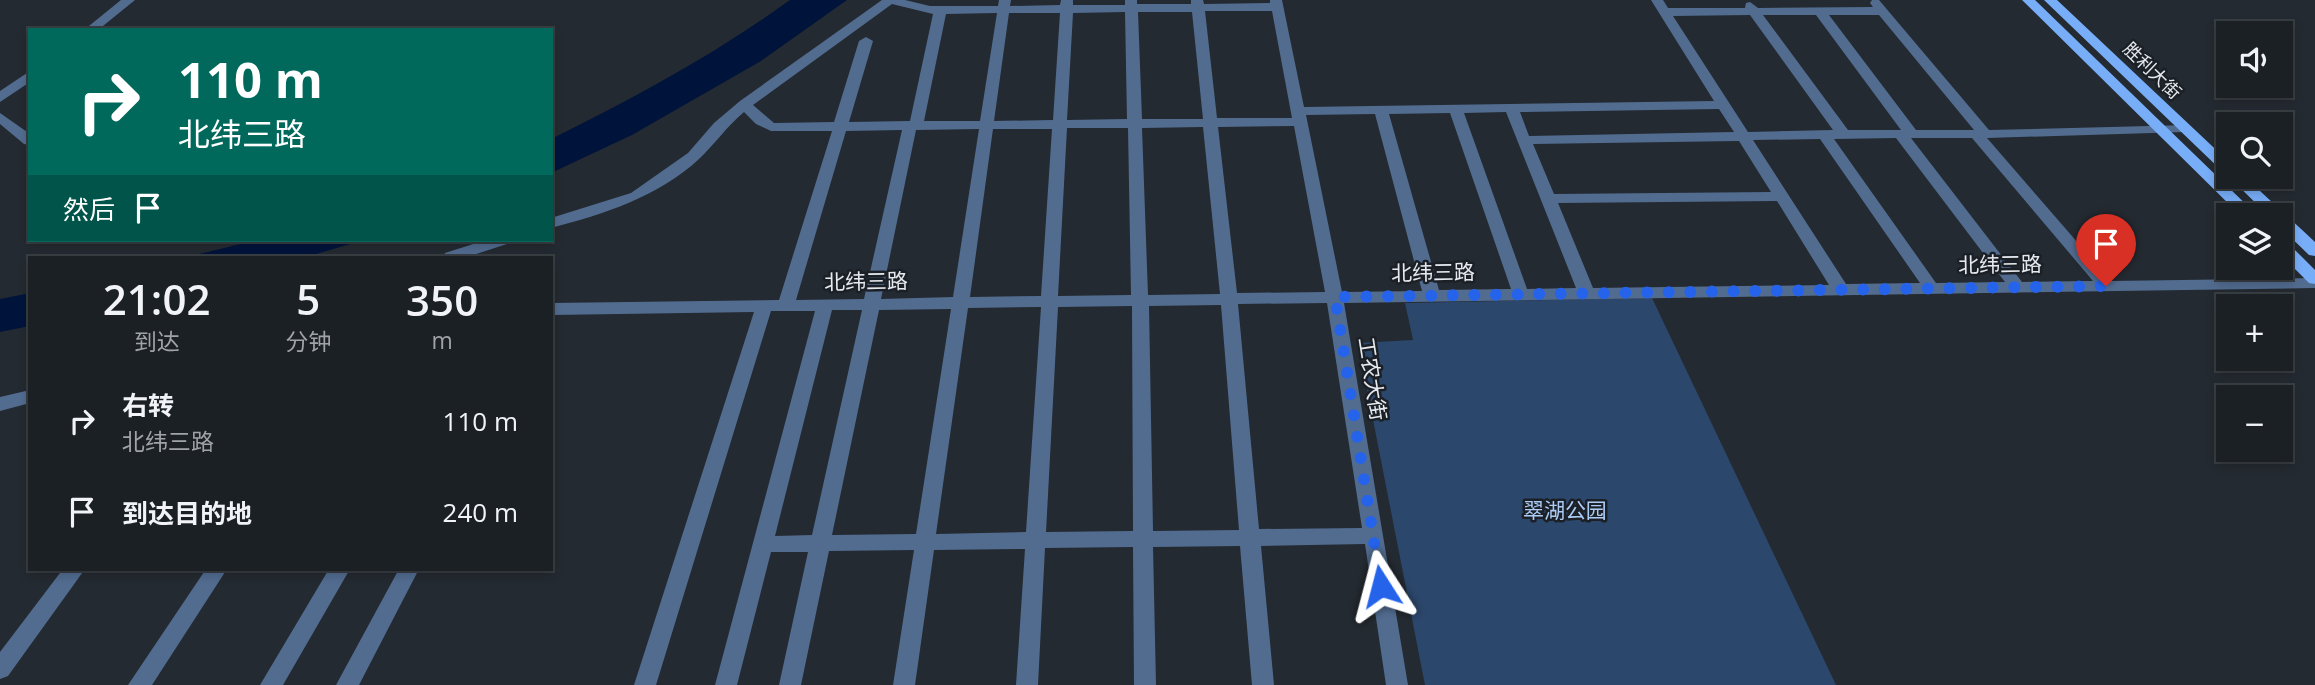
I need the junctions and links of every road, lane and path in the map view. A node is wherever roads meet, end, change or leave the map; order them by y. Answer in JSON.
{"nodes":[{"id":1,"x":129,"y":0,"type":"edge"},
{"id":2,"x":890,"y":0,"type":"edge"},
{"id":3,"x":2028,"y":0,"type":"edge"},
{"id":4,"x":2050,"y":0,"type":"edge"},
{"id":5,"x":1067,"y":4,"type":"edge"},
{"id":6,"x":1131,"y":4,"type":"edge"},
{"id":7,"x":1197,"y":4,"type":"edge"},
{"id":8,"x":1276,"y":4,"type":"edge"},
{"id":9,"x":1005,"y":5,"type":"edge"},
{"id":10,"x":1879,"y":5,"type":"edge"},
{"id":11,"x":1661,"y":6,"type":"edge"},
{"id":12,"x":1750,"y":6,"type":"edge"},
{"id":13,"x":940,"y":10,"type":"junction"},
{"id":14,"x":1819,"y":11,"type":"junction"},
{"id":15,"x":93,"y":28,"type":"edge"},
{"id":16,"x":866,"y":41,"type":"dead end"},
{"id":17,"x":28,"y":77,"type":"edge"},
{"id":18,"x":0,"y":98,"type":"edge"},
{"id":19,"x":745,"y":104,"type":"junction"},
{"id":20,"x":1725,"y":105,"type":"junction"},
{"id":21,"x":1511,"y":108,"type":"junction"},
{"id":22,"x":1456,"y":109,"type":"junction"},
{"id":23,"x":1381,"y":110,"type":"junction"},
{"id":24,"x":0,"y":117,"type":"edge"},
{"id":25,"x":1298,"y":117,"type":"junction"},
{"id":26,"x":1210,"y":123,"type":"junction"},
{"id":27,"x":1135,"y":124,"type":"junction"},
{"id":28,"x":988,"y":125,"type":"junction"},
{"id":29,"x":1060,"y":125,"type":"junction"},
{"id":30,"x":913,"y":126,"type":"junction"},
{"id":31,"x":841,"y":127,"type":"junction"},
{"id":32,"x":2160,"y":128,"type":"junction"},
{"id":33,"x":2184,"y":128,"type":"junction"},
{"id":34,"x":1843,"y":134,"type":"junction"},
{"id":35,"x":1906,"y":134,"type":"junction"},
{"id":36,"x":1980,"y":134,"type":"junction"},
{"id":37,"x":1824,"y":135,"type":"junction"},
{"id":38,"x":1745,"y":136,"type":"junction"},
{"id":39,"x":28,"y":140,"type":"edge"},
{"id":40,"x":1524,"y":140,"type":"junction"},
{"id":41,"x":2216,"y":158,"type":"edge"},
{"id":42,"x":2249,"y":189,"type":"edge"},
{"id":43,"x":1782,"y":196,"type":"junction"},
{"id":44,"x":1548,"y":199,"type":"junction"},
{"id":45,"x":2237,"y":203,"type":"edge"},
{"id":46,"x":2263,"y":203,"type":"edge"},
{"id":47,"x":553,"y":222,"type":"edge"},
{"id":48,"x":2293,"y":231,"type":"edge"},
{"id":49,"x":495,"y":242,"type":"edge"},
{"id":50,"x":2315,"y":251,"type":"edge"},
{"id":51,"x":453,"y":256,"type":"edge"},
{"id":52,"x":2293,"y":258,"type":"edge"},
{"id":53,"x":2315,"y":281,"type":"edge"},
{"id":54,"x":2106,"y":286,"type":"junction"},
{"id":55,"x":2018,"y":288,"type":"junction"},
{"id":56,"x":1932,"y":289,"type":"junction"},
{"id":57,"x":1841,"y":290,"type":"junction"},
{"id":58,"x":1587,"y":294,"type":"junction"},
{"id":59,"x":1521,"y":295,"type":"junction"},
{"id":60,"x":1432,"y":296,"type":"junction"},
{"id":61,"x":1335,"y":297,"type":"junction"},
{"id":62,"x":1229,"y":299,"type":"junction"},
{"id":63,"x":1140,"y":300,"type":"junction"},
{"id":64,"x":1052,"y":302,"type":"junction"},
{"id":65,"x":962,"y":303,"type":"junction"},
{"id":66,"x":871,"y":304,"type":"junction"},
{"id":67,"x":825,"y":305,"type":"junction"},
{"id":68,"x":764,"y":306,"type":"junction"},
{"id":69,"x":786,"y":306,"type":"junction"},
{"id":70,"x":553,"y":309,"type":"edge"},
{"id":71,"x":28,"y":397,"type":"edge"},
{"id":72,"x":0,"y":404,"type":"edge"},
{"id":73,"x":1373,"y":536,"type":"junction"},
{"id":74,"x":1251,"y":538,"type":"junction"},
{"id":75,"x":1143,"y":539,"type":"junction"},
{"id":76,"x":1036,"y":540,"type":"junction"},
{"id":77,"x":926,"y":542,"type":"junction"},
{"id":78,"x":820,"y":543,"type":"junction"},
{"id":79,"x":762,"y":544,"type":"junction"},
{"id":80,"x":74,"y":571,"type":"edge"},
{"id":81,"x":216,"y":571,"type":"edge"},
{"id":82,"x":339,"y":571,"type":"edge"},
{"id":83,"x":408,"y":571,"type":"edge"},
{"id":84,"x":0,"y":669,"type":"edge"},
{"id":85,"x":139,"y":685,"type":"edge"},
{"id":86,"x":271,"y":685,"type":"edge"},
{"id":87,"x":347,"y":685,"type":"edge"},
{"id":88,"x":645,"y":685,"type":"edge"},
{"id":89,"x":726,"y":685,"type":"edge"},
{"id":90,"x":790,"y":685,"type":"edge"},
{"id":91,"x":904,"y":685,"type":"edge"},
{"id":92,"x":1027,"y":685,"type":"edge"},
{"id":93,"x":1145,"y":685,"type":"edge"},
{"id":94,"x":1262,"y":685,"type":"edge"},
{"id":95,"x":1397,"y":685,"type":"edge"}],
"edges":[{"from":1,"to":15,"type":"street"},
{"from":2,"to":13,"type":"street"},
{"from":2,"to":19,"type":"street"},
{"from":3,"to":32,"type":"main road"},
{"from":4,"to":33,"type":"main road","name":"胜利大街"},
{"from":5,"to":6,"type":"street"},
{"from":5,"to":9,"type":"street"},
{"from":5,"to":29,"type":"street"},
{"from":6,"to":7,"type":"street"},
{"from":6,"to":27,"type":"street"},
{"from":7,"to":8,"type":"street"},
{"from":7,"to":26,"type":"street"},
{"from":8,"to":25,"type":"street","name":"工农大街"},
{"from":9,"to":13,"type":"street"},
{"from":9,"to":28,"type":"street"},
{"from":10,"to":14,"type":"street"},
{"from":10,"to":36,"type":"street"},
{"from":11,"to":12,"type":"street"},
{"from":11,"to":20,"type":"street"},
{"from":12,"to":14,"type":"street"},
{"from":12,"to":34,"type":"street"},
{"from":13,"to":30,"type":"street"},
{"from":14,"to":35,"type":"street"},
{"from":16,"to":31,"type":"street"},
{"from":17,"to":18,"type":"street"},
{"from":19,"to":31,"type":"street"},
{"from":19,"to":47,"type":"street"},
{"from":20,"to":21,"type":"street"},
{"from":20,"to":38,"type":"street"},
{"from":21,"to":22,"type":"street"},
{"from":21,"to":40,"type":"street"},
{"from":22,"to":23,"type":"street"},
{"from":22,"to":59,"type":"street"},
{"from":23,"to":25,"type":"street"},
{"from":23,"to":60,"type":"street"},
{"from":24,"to":39,"type":"street"},
{"from":25,"to":26,"type":"street"},
{"from":25,"to":61,"type":"street","name":"工农大街"},
{"from":26,"to":27,"type":"street"},
{"from":26,"to":62,"type":"street"},
{"from":27,"to":29,"type":"street"},
{"from":27,"to":63,"type":"street"},
{"from":28,"to":29,"type":"street"},
{"from":28,"to":30,"type":"street"},
{"from":28,"to":65,"type":"street"},
{"from":29,"to":64,"type":"street"},
{"from":30,"to":31,"type":"street"},
{"from":30,"to":66,"type":"street"},
{"from":31,"to":69,"type":"street"},
{"from":32,"to":33,"type":"street"},
{"from":32,"to":36,"type":"street"},
{"from":32,"to":45,"type":"main road"},
{"from":33,"to":41,"type":"main road","name":"胜利大街"},
{"from":34,"to":35,"type":"street"},
{"from":34,"to":37,"type":"street"},
{"from":35,"to":36,"type":"street"},
{"from":35,"to":55,"type":"street"},
{"from":36,"to":54,"type":"street"},
{"from":37,"to":38,"type":"street"},
{"from":37,"to":56,"type":"street"},
{"from":38,"to":40,"type":"street"},
{"from":38,"to":43,"type":"street"},
{"from":40,"to":44,"type":"street"},
{"from":42,"to":46,"type":"main road"},
{"from":43,"to":44,"type":"street"},
{"from":43,"to":57,"type":"street"},
{"from":44,"to":58,"type":"street"},
{"from":48,"to":50,"type":"main road"},
{"from":49,"to":51,"type":"street"},
{"from":52,"to":53,"type":"main road"},
{"from":53,"to":54,"type":"street","name":"北纬三路"},
{"from":54,"to":55,"type":"street","name":"北纬三路"},
{"from":55,"to":56,"type":"street","name":"北纬三路"},
{"from":56,"to":57,"type":"street","name":"北纬三路"},
{"from":57,"to":58,"type":"street","name":"北纬三路"},
{"from":58,"to":59,"type":"street","name":"北纬三路"},
{"from":59,"to":60,"type":"street","name":"北纬三路"},
{"from":60,"to":61,"type":"street","name":"北纬三路"},
{"from":61,"to":62,"type":"street","name":"北纬三路"},
{"from":61,"to":73,"type":"street","name":"工农大街"},
{"from":62,"to":63,"type":"street","name":"北纬三路"},
{"from":62,"to":74,"type":"street"},
{"from":63,"to":64,"type":"street","name":"北纬三路"},
{"from":63,"to":75,"type":"street"},
{"from":64,"to":65,"type":"street","name":"北纬三路"},
{"from":64,"to":76,"type":"street"},
{"from":65,"to":66,"type":"street","name":"北纬三路"},
{"from":65,"to":77,"type":"street"},
{"from":66,"to":67,"type":"street","name":"北纬三路"},
{"from":66,"to":78,"type":"street"},
{"from":67,"to":69,"type":"street","name":"北纬三路"},
{"from":67,"to":79,"type":"street"},
{"from":68,"to":69,"type":"street","name":"北纬三路"},
{"from":68,"to":70,"type":"street","name":"北纬三路"},
{"from":68,"to":88,"type":"street"},
{"from":71,"to":72,"type":"street"},
{"from":73,"to":74,"type":"street"},
{"from":73,"to":95,"type":"street","name":"工农大街"},
{"from":74,"to":75,"type":"street"},
{"from":74,"to":94,"type":"street"},
{"from":75,"to":76,"type":"street"},
{"from":75,"to":93,"type":"street"},
{"from":76,"to":77,"type":"street"},
{"from":76,"to":92,"type":"street"},
{"from":77,"to":78,"type":"street"},
{"from":77,"to":91,"type":"street"},
{"from":78,"to":79,"type":"street"},
{"from":78,"to":90,"type":"street"},
{"from":79,"to":89,"type":"street"},
{"from":80,"to":84,"type":"street"},
{"from":81,"to":85,"type":"street"},
{"from":82,"to":86,"type":"street"},
{"from":83,"to":87,"type":"street"}]}
